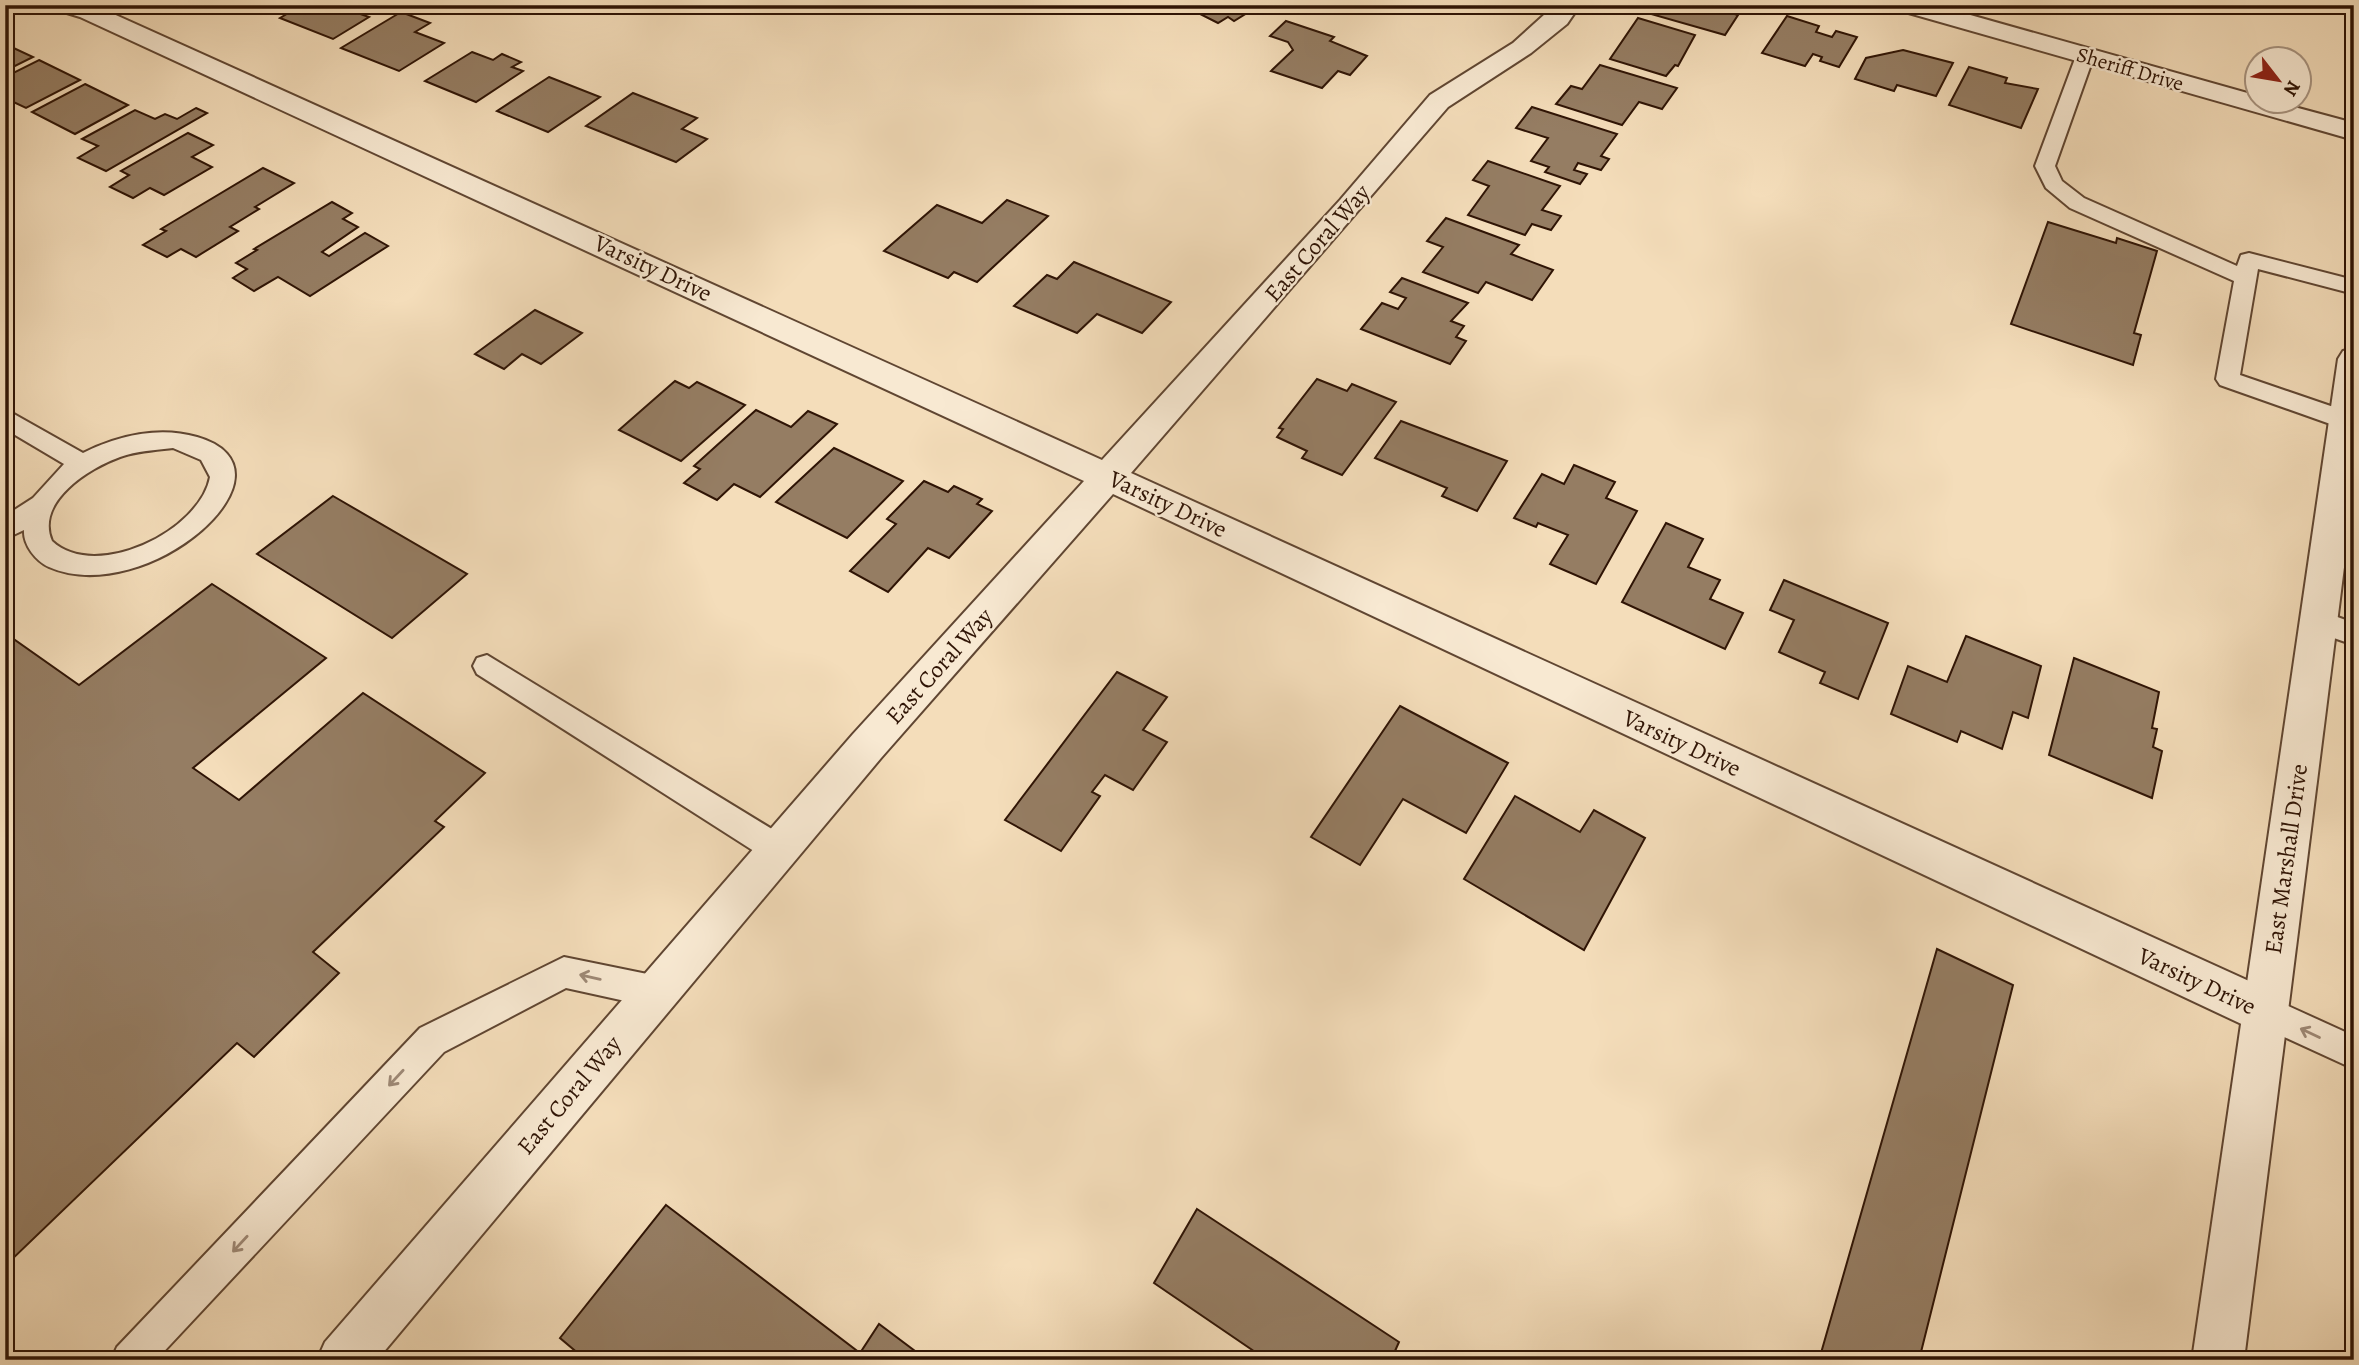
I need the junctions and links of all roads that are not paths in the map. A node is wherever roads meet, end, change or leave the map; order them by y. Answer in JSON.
{"nodes":[{"id":1,"x":66,"y":5,"type":"edge"},
{"id":2,"x":1568,"y":5,"type":"edge"},
{"id":3,"x":1907,"y":5,"type":"edge"},
{"id":4,"x":2085,"y":56,"type":"junction"},
{"id":5,"x":2354,"y":132,"type":"edge"},
{"id":6,"x":2246,"y":278,"type":"junction"},
{"id":7,"x":2354,"y":287,"type":"edge"},
{"id":8,"x":2353,"y":368,"type":"edge"},
{"id":9,"x":5,"y":418,"type":"edge"},
{"id":10,"x":2345,"y":420,"type":"junction"},
{"id":11,"x":83,"y":464,"type":"junction"},
{"id":12,"x":1109,"y":477,"type":"junction"},
{"id":13,"x":41,"y":505,"type":"junction"},
{"id":14,"x":5,"y":529,"type":"edge"},
{"id":15,"x":2336,"y":628,"type":"edge"},
{"id":16,"x":487,"y":666,"type":"dead end"},
{"id":17,"x":779,"y":850,"type":"junction"},
{"id":18,"x":657,"y":992,"type":"junction"},
{"id":19,"x":2266,"y":1013,"type":"junction"},
{"id":20,"x":2354,"y":1053,"type":"edge"},
{"id":21,"x":130,"y":1360,"type":"edge"},
{"id":22,"x":342,"y":1360,"type":"edge"},
{"id":23,"x":2218,"y":1360,"type":"edge"}],
"edges":[{"from":1,"to":12,"type":"street","name":"Varsity Drive"},
{"from":2,"to":12,"type":"street","name":"East Coral Way"},
{"from":3,"to":4,"type":"street","name":"Sheriff Drive"},
{"from":4,"to":5,"type":"street","name":"Sheriff Drive"},
{"from":4,"to":6,"type":"lane"},
{"from":6,"to":7,"type":"lane"},
{"from":6,"to":10,"type":"lane"},
{"from":8,"to":10,"type":"street","name":"East Marshall Drive"},
{"from":9,"to":11,"type":"lane"},
{"from":10,"to":15,"type":"street","name":"East Marshall Drive"},
{"from":11,"to":13,"type":"lane"},
{"from":11,"to":13,"type":"lane"},
{"from":12,"to":17,"type":"street","name":"East Coral Way"},
{"from":12,"to":19,"type":"street","name":"Varsity Drive"},
{"from":13,"to":14,"type":"lane"},
{"from":15,"to":19,"type":"street","name":"East Marshall Drive"},
{"from":16,"to":17,"type":"lane"},
{"from":17,"to":18,"type":"street","name":"East Coral Way"},
{"from":18,"to":21,"type":"lane","one_way":true},
{"from":18,"to":22,"type":"street","name":"East Coral Way"},
{"from":20,"to":19,"type":"lane","one_way":true},
{"from":19,"to":23,"type":"street","name":"East Marshall Drive"}]}
